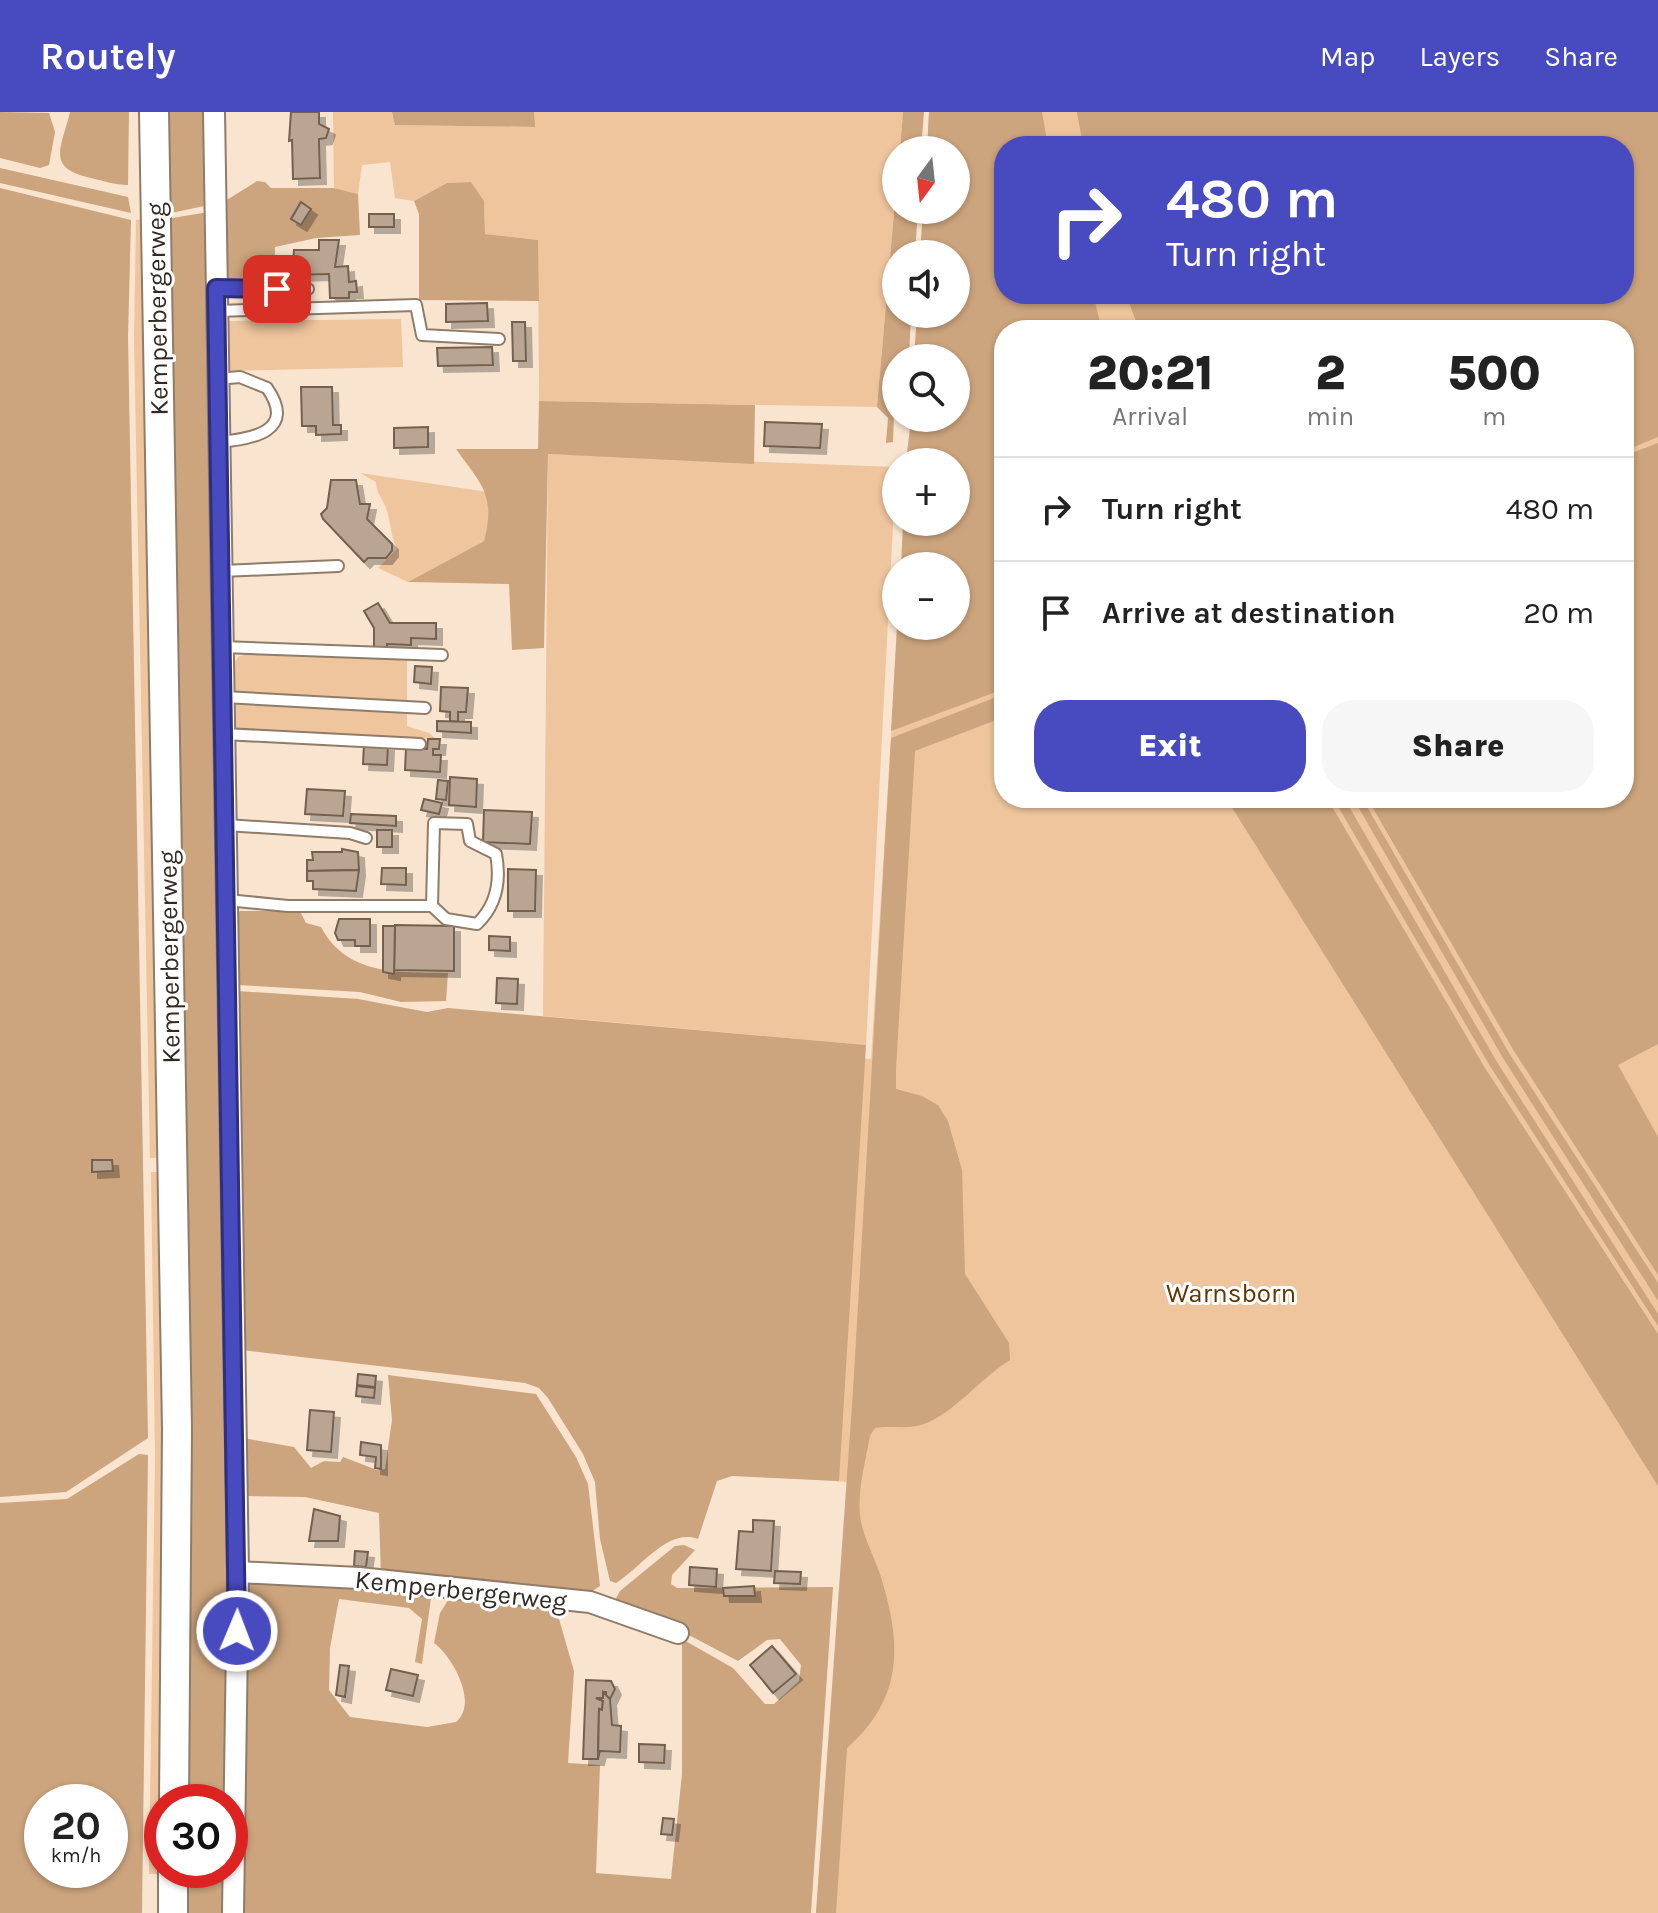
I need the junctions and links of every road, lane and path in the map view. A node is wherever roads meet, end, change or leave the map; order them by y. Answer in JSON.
{"nodes":[{"id":1,"x":154,"y":112,"type":"edge"},
{"id":2,"x":214,"y":112,"type":"edge"},
{"id":3,"x":216,"y":288,"type":"junction"},
{"id":4,"x":308,"y":289,"type":"dead end"},
{"id":5,"x":217,"y":311,"type":"junction"},
{"id":6,"x":499,"y":339,"type":"dead end"},
{"id":7,"x":217,"y":379,"type":"junction"},
{"id":8,"x":219,"y":442,"type":"junction"},
{"id":9,"x":338,"y":566,"type":"dead end"},
{"id":10,"x":222,"y":571,"type":"junction"},
{"id":11,"x":223,"y":647,"type":"junction"},
{"id":12,"x":442,"y":655,"type":"dead end"},
{"id":13,"x":224,"y":697,"type":"junction"},
{"id":14,"x":425,"y":708,"type":"dead end"},
{"id":15,"x":224,"y":734,"type":"junction"},
{"id":16,"x":420,"y":744,"type":"dead end"},
{"id":17,"x":226,"y":825,"type":"junction"},
{"id":18,"x":366,"y":838,"type":"dead end"},
{"id":19,"x":227,"y":900,"type":"junction"},
{"id":20,"x":432,"y":906,"type":"junction"},
{"id":21,"x":238,"y":1572,"type":"junction"},
{"id":22,"x":678,"y":1633,"type":"dead end"},
{"id":23,"x":174,"y":1784,"type":"edge"},
{"id":24,"x":173,"y":1888,"type":"edge"},
{"id":25,"x":173,"y":1913,"type":"edge"},
{"id":26,"x":233,"y":1913,"type":"edge"}],
"edges":[{"from":1,"to":23,"type":"main road","name":"Kemperbergerweg"},
{"from":2,"to":3,"type":"street"},
{"from":3,"to":4,"type":"lane"},
{"from":3,"to":5,"type":"street"},
{"from":5,"to":6,"type":"lane"},
{"from":5,"to":7,"type":"street"},
{"from":7,"to":8,"type":"street"},
{"from":7,"to":8,"type":"lane"},
{"from":8,"to":10,"type":"street"},
{"from":9,"to":10,"type":"lane"},
{"from":10,"to":11,"type":"street"},
{"from":11,"to":12,"type":"lane"},
{"from":11,"to":13,"type":"street"},
{"from":13,"to":14,"type":"lane"},
{"from":13,"to":15,"type":"street"},
{"from":15,"to":16,"type":"lane"},
{"from":15,"to":17,"type":"street"},
{"from":17,"to":18,"type":"lane"},
{"from":17,"to":19,"type":"street"},
{"from":19,"to":20,"type":"lane"},
{"from":19,"to":21,"type":"street"},
{"from":20,"to":20,"type":"lane"},
{"from":21,"to":22,"type":"street","name":"Kemperbergerweg"},
{"from":21,"to":26,"type":"street"},
{"from":24,"to":25,"type":"main road"}]}
